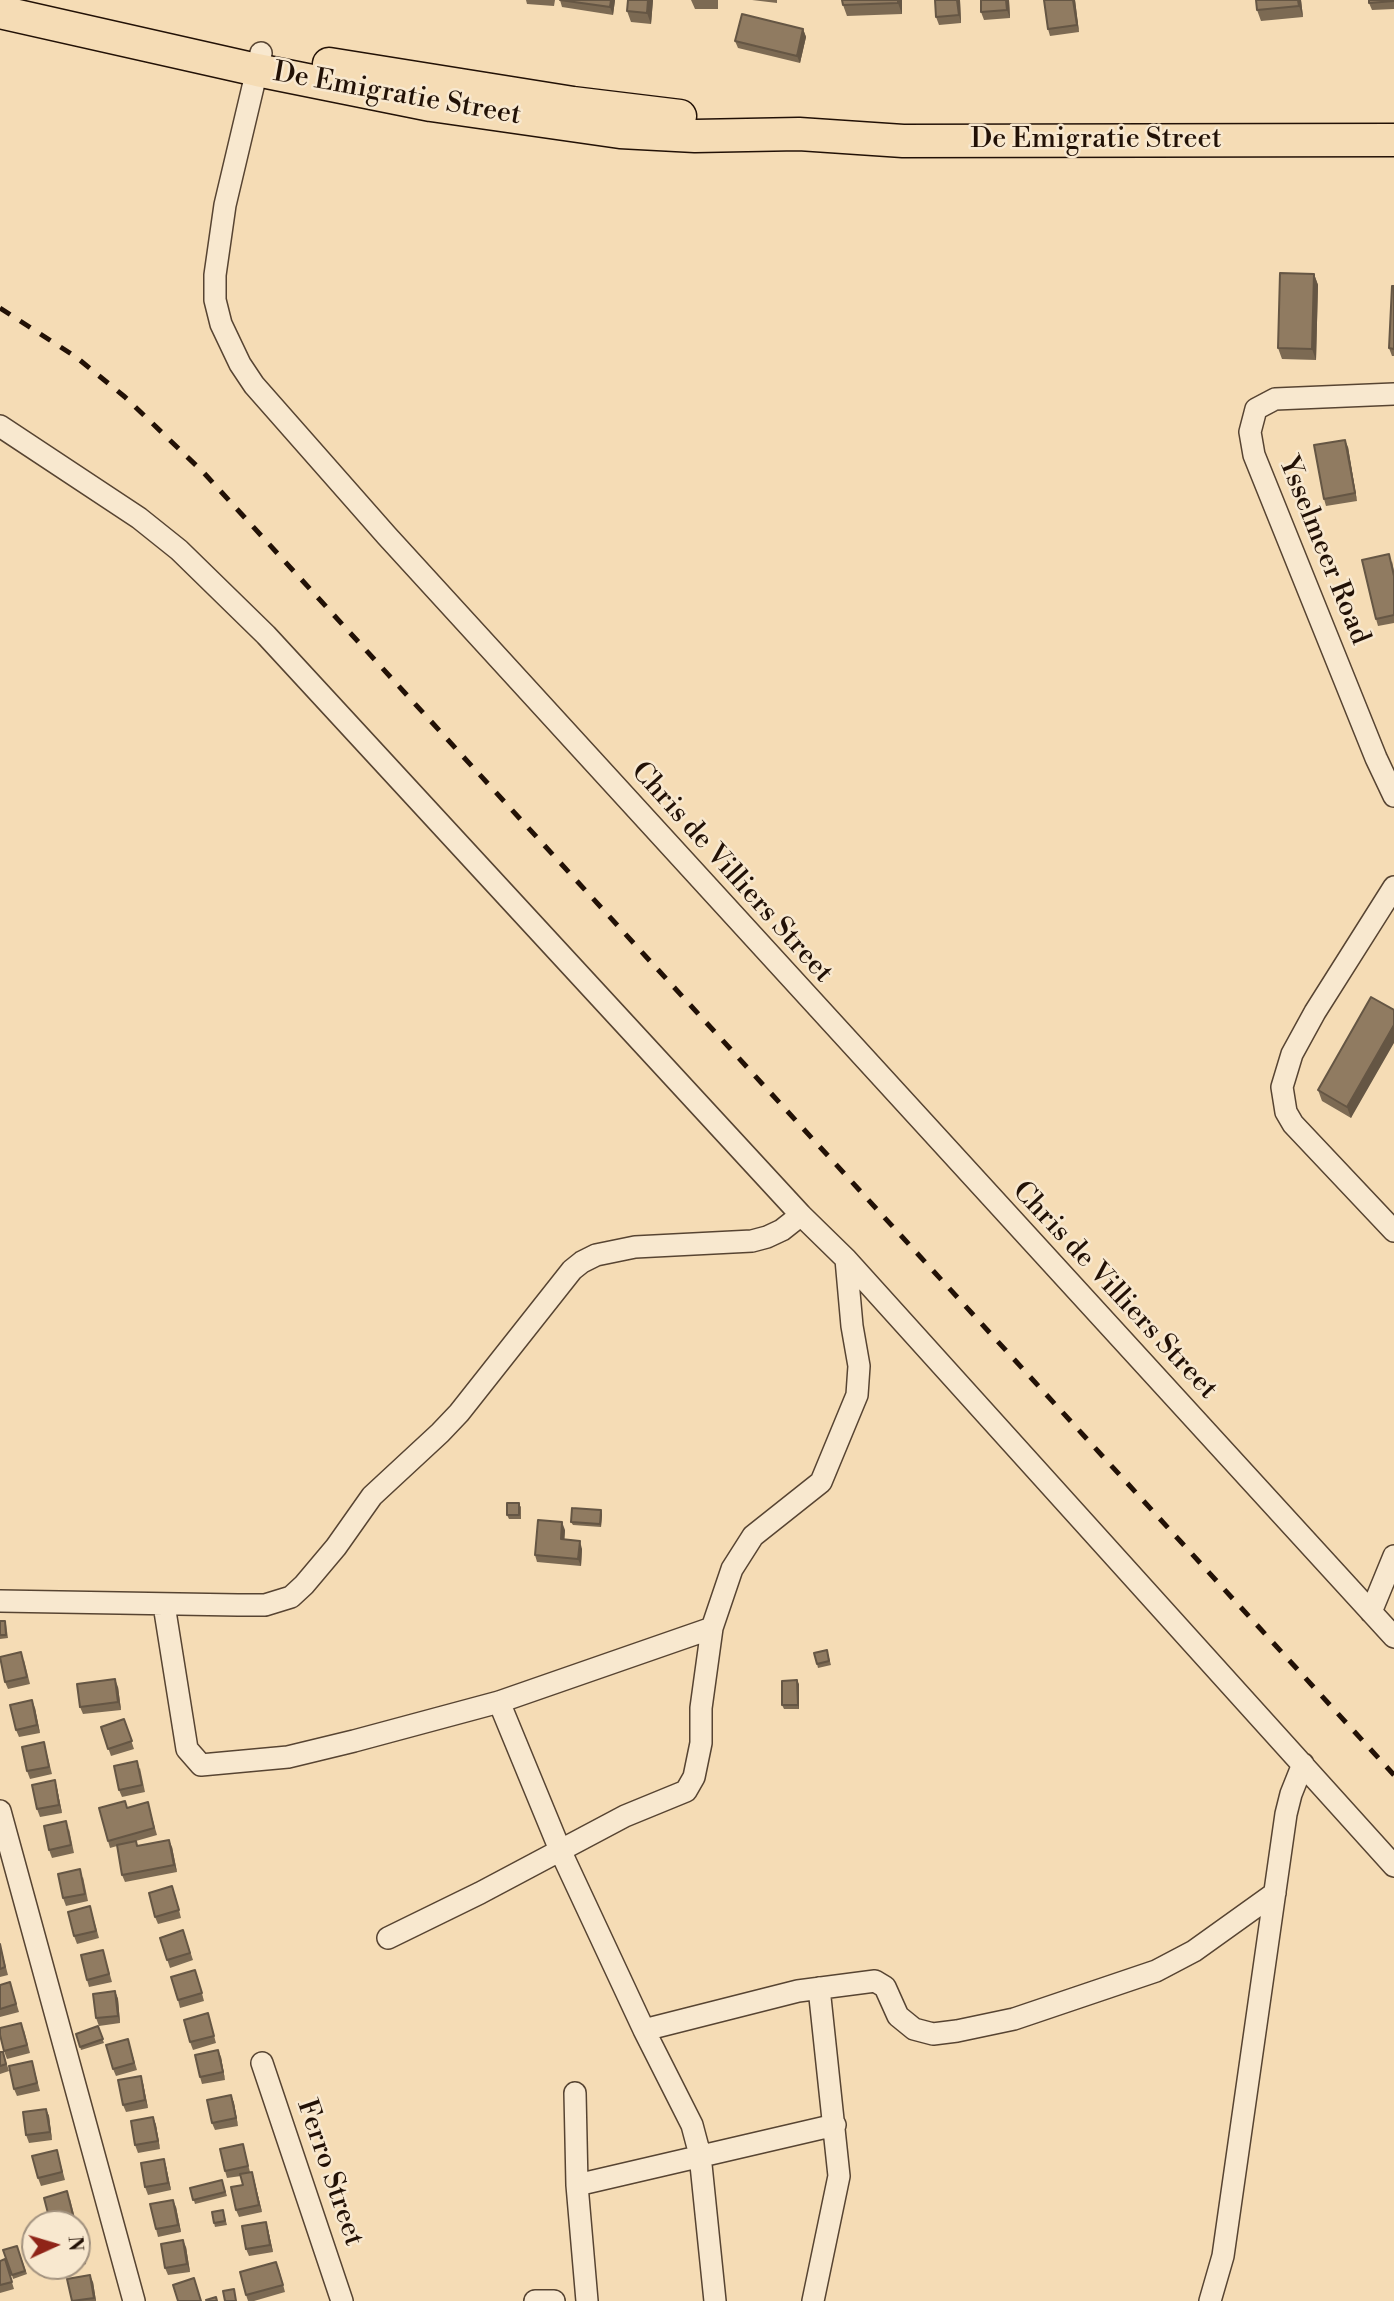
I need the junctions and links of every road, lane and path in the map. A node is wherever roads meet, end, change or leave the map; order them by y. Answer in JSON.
{"nodes":[{"id":1,"x":28,"y":0,"type":"edge"},
{"id":2,"x":0,"y":12,"type":"edge"},
{"id":3,"x":259,"y":61,"type":"junction"},
{"id":4,"x":1394,"y":140,"type":"edge"},
{"id":5,"x":1394,"y":394,"type":"edge"},
{"id":6,"x":0,"y":426,"type":"edge"},
{"id":7,"x":1394,"y":796,"type":"edge"},
{"id":8,"x":1394,"y":887,"type":"edge"},
{"id":9,"x":802,"y":1214,"type":"junction"},
{"id":10,"x":1394,"y":1231,"type":"edge"},
{"id":11,"x":846,"y":1259,"type":"junction"},
{"id":12,"x":1394,"y":1556,"type":"edge"},
{"id":13,"x":0,"y":1601,"type":"edge"},
{"id":14,"x":164,"y":1605,"type":"junction"},
{"id":15,"x":1371,"y":1612,"type":"junction"},
{"id":16,"x":712,"y":1628,"type":"junction"},
{"id":17,"x":1394,"y":1637,"type":"edge"},
{"id":18,"x":499,"y":1702,"type":"junction"},
{"id":19,"x":1303,"y":1764,"type":"junction"},
{"id":20,"x":0,"y":1811,"type":"edge"},
{"id":21,"x":560,"y":1850,"type":"junction"},
{"id":22,"x":1394,"y":1866,"type":"edge"},
{"id":23,"x":1275,"y":1893,"type":"junction"},
{"id":24,"x":387,"y":1938,"type":"dead end"},
{"id":25,"x":819,"y":1988,"type":"junction"},
{"id":26,"x":644,"y":2030,"type":"junction"},
{"id":27,"x":262,"y":2063,"type":"dead end"},
{"id":28,"x":575,"y":2093,"type":"dead end"},
{"id":29,"x":835,"y":2125,"type":"junction"},
{"id":30,"x":700,"y":2155,"type":"junction"},
{"id":31,"x":577,"y":2185,"type":"junction"},
{"id":32,"x":134,"y":2301,"type":"edge"},
{"id":33,"x":342,"y":2301,"type":"edge"},
{"id":34,"x":535,"y":2301,"type":"edge"},
{"id":35,"x":554,"y":2301,"type":"edge"},
{"id":36,"x":587,"y":2301,"type":"edge"},
{"id":37,"x":715,"y":2301,"type":"edge"},
{"id":38,"x":813,"y":2301,"type":"edge"},
{"id":39,"x":1210,"y":2301,"type":"edge"}],
"edges":[{"from":1,"to":3,"type":"highway","name":"De Emigratie Street"},
{"from":2,"to":3,"type":"highway","name":"De Emigratie Street"},
{"from":3,"to":4,"type":"highway","name":"De Emigratie Street"},
{"from":3,"to":15,"type":"street","name":"Chris de Villiers Street"},
{"from":5,"to":7,"type":"street","name":"Ysselmeer Road"},
{"from":6,"to":9,"type":"street"},
{"from":8,"to":10,"type":"street"},
{"from":9,"to":11,"type":"street"},
{"from":9,"to":14,"type":"street"},
{"from":11,"to":16,"type":"street"},
{"from":11,"to":19,"type":"street"},
{"from":12,"to":15,"type":"street"},
{"from":13,"to":14,"type":"street"},
{"from":14,"to":18,"type":"street"},
{"from":15,"to":17,"type":"street","name":"Chris de Villiers Street"},
{"from":16,"to":18,"type":"street"},
{"from":16,"to":21,"type":"street"},
{"from":18,"to":21,"type":"street"},
{"from":19,"to":22,"type":"street"},
{"from":19,"to":23,"type":"street"},
{"from":20,"to":32,"type":"street"},
{"from":21,"to":24,"type":"street"},
{"from":21,"to":26,"type":"street"},
{"from":23,"to":25,"type":"street"},
{"from":23,"to":39,"type":"street"},
{"from":25,"to":26,"type":"street"},
{"from":25,"to":29,"type":"street"},
{"from":26,"to":30,"type":"street"},
{"from":27,"to":33,"type":"street","name":"Ferro Street"},
{"from":28,"to":31,"type":"street"},
{"from":29,"to":30,"type":"street"},
{"from":29,"to":38,"type":"street"},
{"from":30,"to":31,"type":"street"},
{"from":30,"to":37,"type":"street"},
{"from":31,"to":36,"type":"street"},
{"from":34,"to":35,"type":"street"}]}
